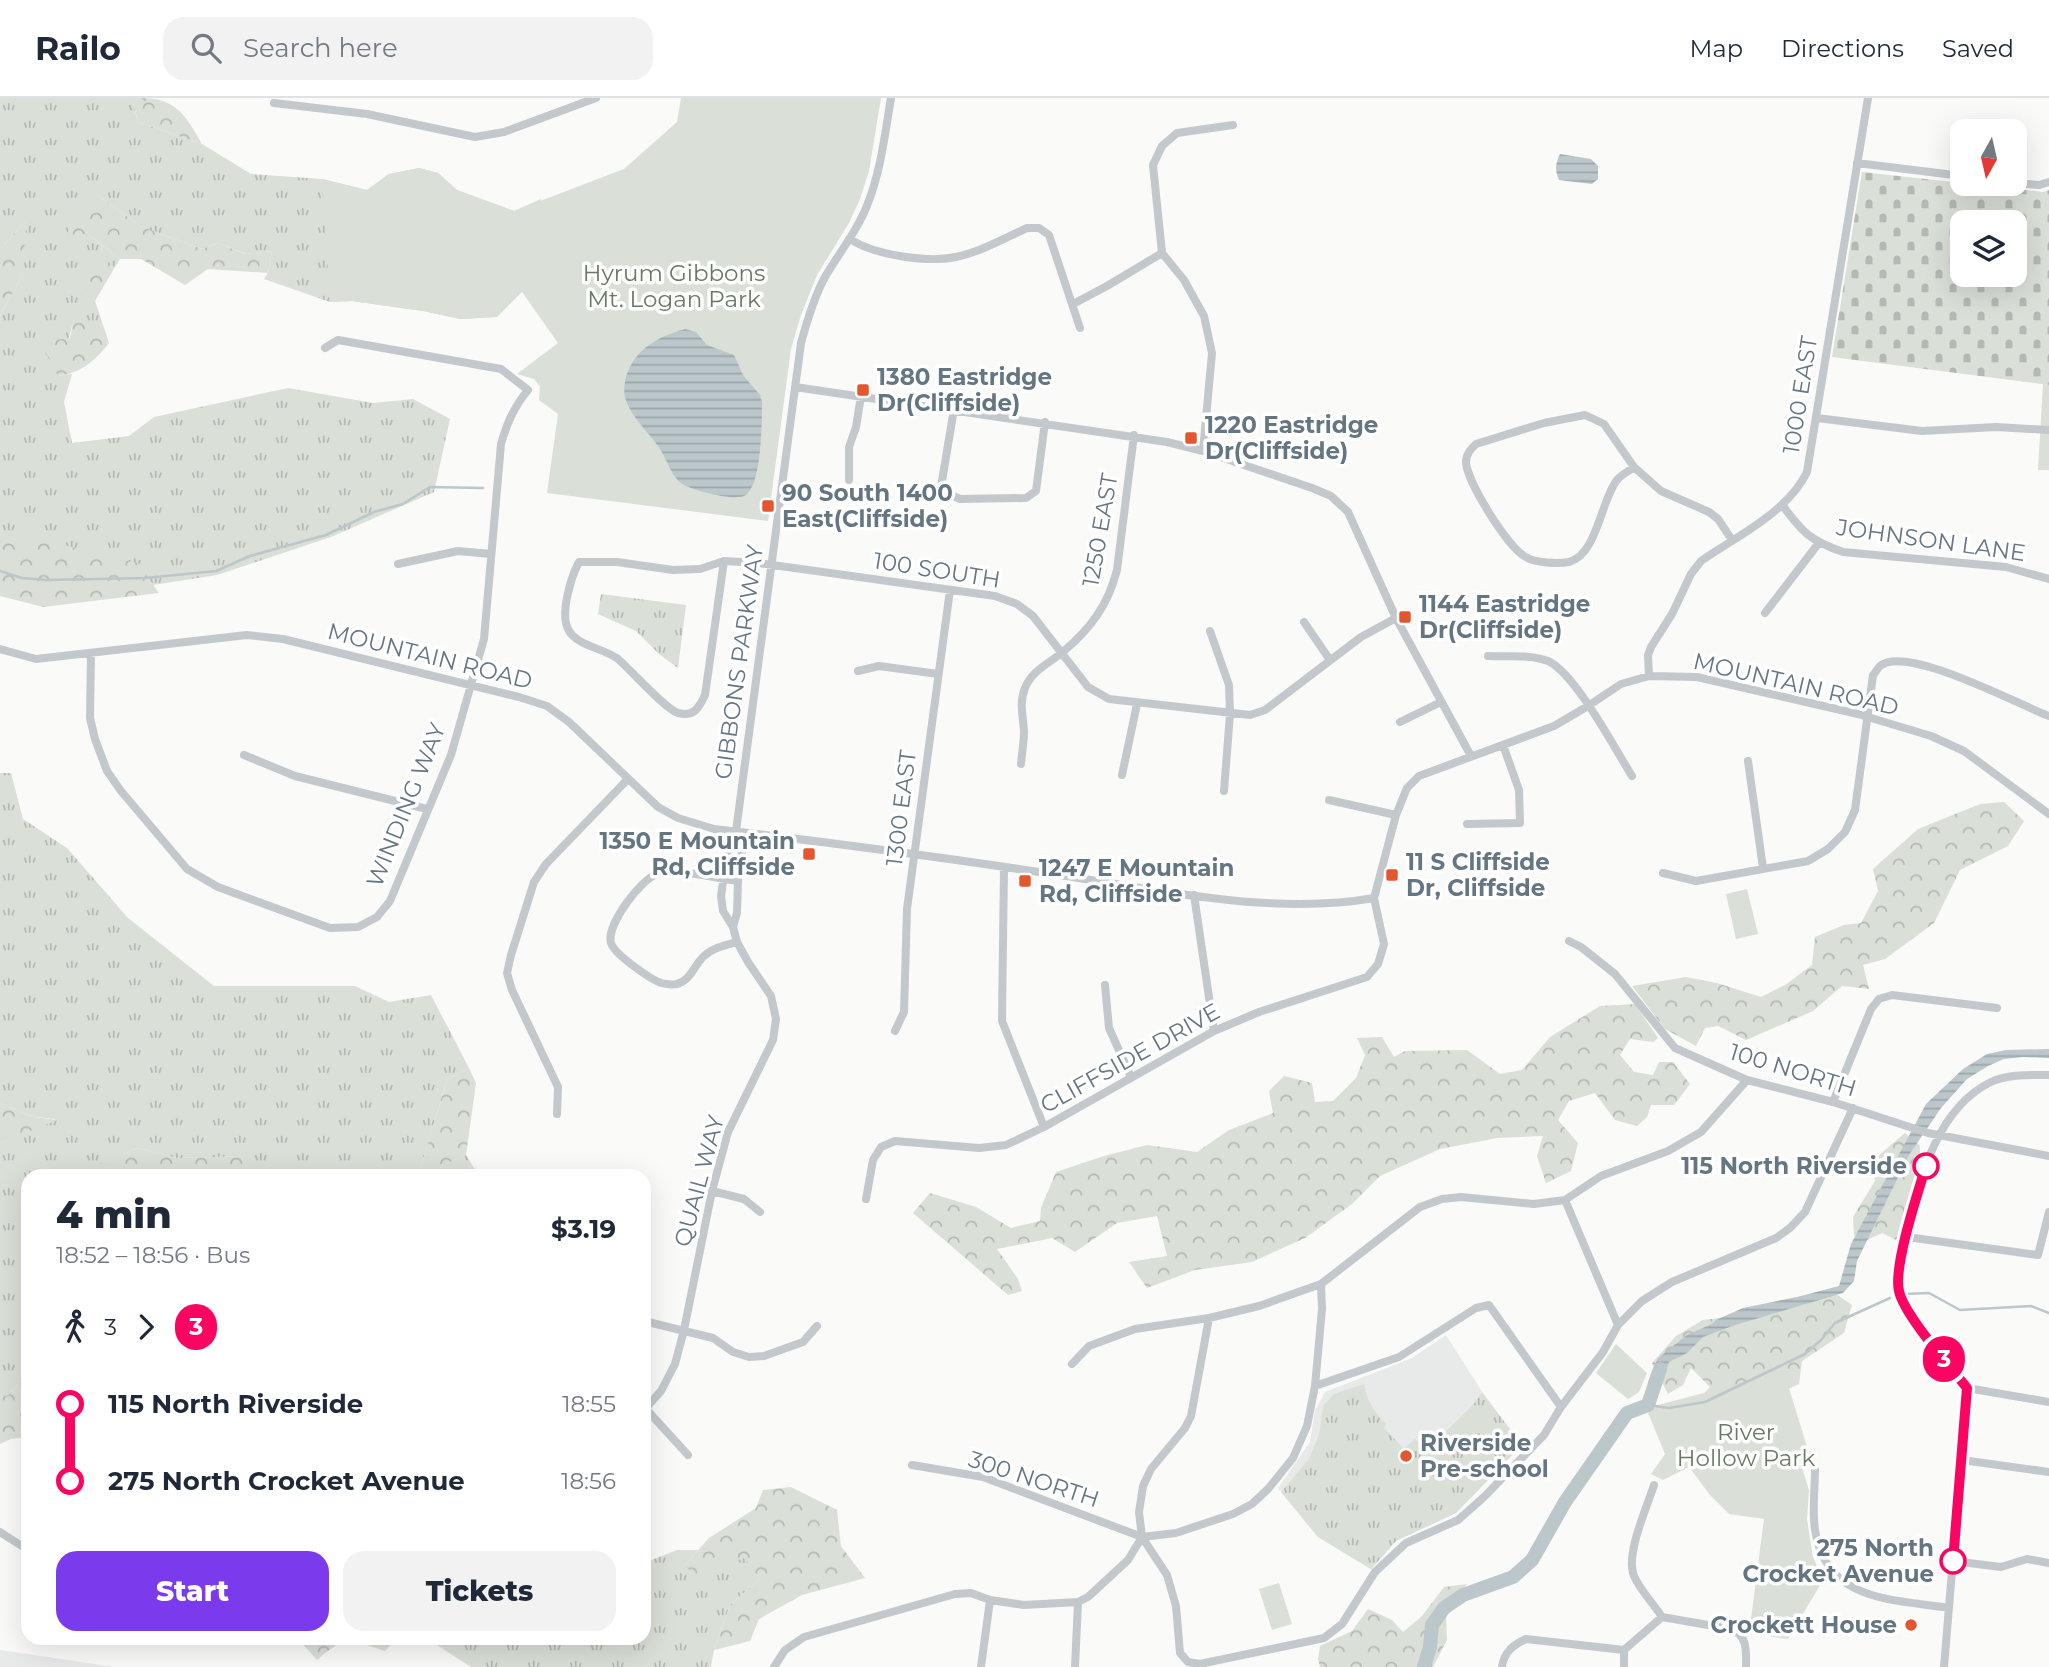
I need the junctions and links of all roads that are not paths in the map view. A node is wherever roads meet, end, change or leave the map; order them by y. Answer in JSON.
{"nodes":[{"id":1,"x":596,"y":98,"type":"edge"},
{"id":2,"x":891,"y":98,"type":"edge"},
{"id":3,"x":1868,"y":98,"type":"edge"},
{"id":4,"x":274,"y":103,"type":"dead end"},
{"id":5,"x":1233,"y":125,"type":"dead end"},
{"id":6,"x":1857,"y":163,"type":"junction"},
{"id":7,"x":1950,"y":175,"type":"edge"},
{"id":8,"x":2049,"y":182,"type":"edge"},
{"id":9,"x":2027,"y":184,"type":"edge"},
{"id":10,"x":850,"y":239,"type":"junction"},
{"id":11,"x":1162,"y":253,"type":"junction"},
{"id":12,"x":1073,"y":303,"type":"junction"},
{"id":13,"x":1080,"y":328,"type":"dead end"},
{"id":14,"x":325,"y":348,"type":"dead end"},
{"id":15,"x":795,"y":387,"type":"junction"},
{"id":16,"x":861,"y":396,"type":"junction"},
{"id":17,"x":954,"y":409,"type":"junction"},
{"id":18,"x":1817,"y":418,"type":"junction"},
{"id":19,"x":1045,"y":422,"type":"junction"},
{"id":20,"x":2049,"y":430,"type":"edge"},
{"id":21,"x":1134,"y":435,"type":"junction"},
{"id":22,"x":1203,"y":451,"type":"junction"},
{"id":23,"x":1634,"y":467,"type":"junction"},
{"id":24,"x":849,"y":480,"type":"dead end"},
{"id":25,"x":1783,"y":506,"type":"junction"},
{"id":26,"x":1732,"y":540,"type":"junction"},
{"id":27,"x":1818,"y":544,"type":"junction"},
{"id":28,"x":491,"y":554,"type":"junction"},
{"id":29,"x":724,"y":561,"type":"junction"},
{"id":30,"x":398,"y":564,"type":"dead end"},
{"id":31,"x":771,"y":565,"type":"junction"},
{"id":32,"x":2049,"y":579,"type":"edge"},
{"id":33,"x":950,"y":590,"type":"junction"},
{"id":34,"x":1765,"y":613,"type":"dead end"},
{"id":35,"x":1396,"y":618,"type":"junction"},
{"id":36,"x":1304,"y":622,"type":"dead end"},
{"id":37,"x":1210,"y":631,"type":"dead end"},
{"id":38,"x":0,"y":649,"type":"edge"},
{"id":39,"x":1063,"y":652,"type":"junction"},
{"id":40,"x":91,"y":654,"type":"junction"},
{"id":41,"x":1488,"y":656,"type":"dead end"},
{"id":42,"x":1330,"y":660,"type":"junction"},
{"id":43,"x":858,"y":671,"type":"dead end"},
{"id":44,"x":938,"y":674,"type":"junction"},
{"id":45,"x":1649,"y":676,"type":"junction"},
{"id":46,"x":470,"y":685,"type":"junction"},
{"id":47,"x":1441,"y":702,"type":"junction"},
{"id":48,"x":1137,"y":704,"type":"junction"},
{"id":49,"x":1588,"y":706,"type":"junction"},
{"id":50,"x":1230,"y":714,"type":"junction"},
{"id":51,"x":2049,"y":716,"type":"edge"},
{"id":52,"x":1867,"y":717,"type":"junction"},
{"id":53,"x":1400,"y":722,"type":"dead end"},
{"id":54,"x":1503,"y":745,"type":"junction"},
{"id":55,"x":244,"y":755,"type":"dead end"},
{"id":56,"x":1471,"y":756,"type":"junction"},
{"id":57,"x":1748,"y":761,"type":"dead end"},
{"id":58,"x":1021,"y":764,"type":"dead end"},
{"id":59,"x":1122,"y":775,"type":"dead end"},
{"id":60,"x":1632,"y":776,"type":"dead end"},
{"id":61,"x":628,"y":779,"type":"junction"},
{"id":62,"x":1224,"y":790,"type":"dead end"},
{"id":63,"x":1329,"y":800,"type":"dead end"},
{"id":64,"x":427,"y":810,"type":"junction"},
{"id":65,"x":2049,"y":814,"type":"edge"},
{"id":66,"x":1396,"y":815,"type":"junction"},
{"id":67,"x":1467,"y":824,"type":"dead end"},
{"id":68,"x":736,"y":831,"type":"junction"},
{"id":69,"x":914,"y":855,"type":"junction"},
{"id":70,"x":1004,"y":867,"type":"junction"},
{"id":71,"x":1763,"y":868,"type":"junction"},
{"id":72,"x":1663,"y":873,"type":"dead end"},
{"id":73,"x":724,"y":879,"type":"junction"},
{"id":74,"x":738,"y":881,"type":"junction"},
{"id":75,"x":1194,"y":895,"type":"junction"},
{"id":76,"x":1374,"y":898,"type":"junction"},
{"id":77,"x":733,"y":927,"type":"junction"},
{"id":78,"x":1569,"y":941,"type":"dead end"},
{"id":79,"x":737,"y":942,"type":"junction"},
{"id":80,"x":1105,"y":985,"type":"dead end"},
{"id":81,"x":1997,"y":1008,"type":"dead end"},
{"id":82,"x":895,"y":1031,"type":"dead end"},
{"id":83,"x":1214,"y":1031,"type":"junction"},
{"id":84,"x":2049,"y":1075,"type":"edge"},
{"id":85,"x":1131,"y":1077,"type":"junction"},
{"id":86,"x":1747,"y":1080,"type":"junction"},
{"id":87,"x":1833,"y":1102,"type":"junction"},
{"id":88,"x":1853,"y":1108,"type":"junction"},
{"id":89,"x":557,"y":1114,"type":"dead end"},
{"id":90,"x":1044,"y":1126,"type":"junction"},
{"id":91,"x":1938,"y":1135,"type":"junction"},
{"id":92,"x":2049,"y":1156,"type":"edge"},
{"id":93,"x":712,"y":1191,"type":"junction"},
{"id":94,"x":866,"y":1199,"type":"dead end"},
{"id":95,"x":1564,"y":1200,"type":"junction"},
{"id":96,"x":760,"y":1212,"type":"dead end"},
{"id":97,"x":2049,"y":1212,"type":"edge"},
{"id":98,"x":1907,"y":1237,"type":"junction"},
{"id":99,"x":1321,"y":1284,"type":"junction"},
{"id":100,"x":1209,"y":1318,"type":"junction"},
{"id":101,"x":651,"y":1323,"type":"edge"},
{"id":102,"x":1618,"y":1325,"type":"junction"},
{"id":103,"x":817,"y":1326,"type":"dead end"},
{"id":104,"x":684,"y":1330,"type":"junction"},
{"id":105,"x":1072,"y":1364,"type":"dead end"},
{"id":106,"x":1315,"y":1385,"type":"junction"},
{"id":107,"x":1967,"y":1388,"type":"junction"},
{"id":108,"x":651,"y":1402,"type":"edge"},
{"id":109,"x":2049,"y":1402,"type":"edge"},
{"id":110,"x":1561,"y":1407,"type":"junction"},
{"id":111,"x":651,"y":1416,"type":"edge"},
{"id":112,"x":688,"y":1455,"type":"dead end"},
{"id":113,"x":1962,"y":1460,"type":"junction"},
{"id":114,"x":912,"y":1465,"type":"dead end"},
{"id":115,"x":1815,"y":1469,"type":"dead end"},
{"id":116,"x":2049,"y":1472,"type":"edge"},
{"id":117,"x":1654,"y":1485,"type":"dead end"},
{"id":118,"x":0,"y":1532,"type":"edge"},
{"id":119,"x":1142,"y":1537,"type":"junction"},
{"id":120,"x":21,"y":1544,"type":"edge"},
{"id":121,"x":1953,"y":1561,"type":"junction"},
{"id":122,"x":2049,"y":1563,"type":"edge"},
{"id":123,"x":990,"y":1600,"type":"junction"},
{"id":124,"x":1078,"y":1602,"type":"junction"},
{"id":125,"x":1949,"y":1608,"type":"junction"},
{"id":126,"x":1662,"y":1617,"type":"junction"},
{"id":127,"x":1624,"y":1650,"type":"junction"},
{"id":128,"x":774,"y":1667,"type":"edge"},
{"id":129,"x":981,"y":1667,"type":"edge"},
{"id":130,"x":1075,"y":1667,"type":"edge"},
{"id":131,"x":1502,"y":1667,"type":"edge"},
{"id":132,"x":1624,"y":1667,"type":"edge"},
{"id":133,"x":1746,"y":1667,"type":"edge"},
{"id":134,"x":1944,"y":1667,"type":"edge"}],
"edges":[{"from":1,"to":4,"type":"street"},
{"from":2,"to":10,"type":"street","name":"GIBBONS PARKWAY"},
{"from":3,"to":6,"type":"street","name":"1000 EAST"},
{"from":5,"to":11,"type":"street"},
{"from":6,"to":7,"type":"street"},
{"from":6,"to":18,"type":"street","name":"1000 EAST"},
{"from":8,"to":9,"type":"street"},
{"from":10,"to":12,"type":"street"},
{"from":10,"to":15,"type":"street","name":"GIBBONS PARKWAY"},
{"from":11,"to":12,"type":"street"},
{"from":11,"to":22,"type":"street"},
{"from":12,"to":13,"type":"street"},
{"from":14,"to":28,"type":"street","name":"WINDING WAY"},
{"from":15,"to":16,"type":"street"},
{"from":15,"to":31,"type":"street","name":"GIBBONS PARKWAY"},
{"from":16,"to":17,"type":"street"},
{"from":16,"to":24,"type":"street"},
{"from":17,"to":19,"type":"street"},
{"from":17,"to":19,"type":"street"},
{"from":18,"to":20,"type":"street"},
{"from":18,"to":25,"type":"street","name":"1000 EAST"},
{"from":19,"to":21,"type":"street"},
{"from":21,"to":22,"type":"street"},
{"from":21,"to":39,"type":"street","name":"1250 EAST"},
{"from":22,"to":35,"type":"street"},
{"from":23,"to":23,"type":"street"},
{"from":23,"to":26,"type":"street"},
{"from":25,"to":26,"type":"street","name":"1000 EAST"},
{"from":25,"to":27,"type":"street","name":"JOHNSON LANE"},
{"from":26,"to":45,"type":"street","name":"1000 EAST"},
{"from":27,"to":32,"type":"street","name":"JOHNSON LANE"},
{"from":27,"to":34,"type":"street"},
{"from":28,"to":30,"type":"street"},
{"from":28,"to":46,"type":"street","name":"WINDING WAY"},
{"from":29,"to":29,"type":"street","name":"100 SOUTH"},
{"from":29,"to":31,"type":"street","name":"100 SOUTH"},
{"from":31,"to":33,"type":"street","name":"100 SOUTH"},
{"from":31,"to":68,"type":"street","name":"GIBBONS PARKWAY"},
{"from":33,"to":39,"type":"street","name":"100 SOUTH"},
{"from":33,"to":44,"type":"street","name":"1300 EAST"},
{"from":35,"to":42,"type":"street","name":"100 SOUTH"},
{"from":35,"to":47,"type":"street"},
{"from":36,"to":42,"type":"street"},
{"from":37,"to":50,"type":"street"},
{"from":38,"to":40,"type":"street","name":"MOUNTAIN ROAD"},
{"from":39,"to":48,"type":"street","name":"100 SOUTH"},
{"from":39,"to":58,"type":"street","name":"1250 EAST"},
{"from":40,"to":46,"type":"street","name":"MOUNTAIN ROAD"},
{"from":40,"to":64,"type":"street","name":"WINDING WAY"},
{"from":41,"to":49,"type":"street"},
{"from":42,"to":50,"type":"street","name":"100 SOUTH"},
{"from":43,"to":44,"type":"street"},
{"from":44,"to":69,"type":"street","name":"1300 EAST"},
{"from":45,"to":49,"type":"street","name":"MOUNTAIN ROAD"},
{"from":45,"to":52,"type":"street","name":"MOUNTAIN ROAD"},
{"from":46,"to":61,"type":"street","name":"MOUNTAIN ROAD"},
{"from":46,"to":64,"type":"street","name":"WINDING WAY"},
{"from":47,"to":53,"type":"street"},
{"from":47,"to":56,"type":"street"},
{"from":48,"to":50,"type":"street","name":"100 SOUTH"},
{"from":48,"to":59,"type":"street"},
{"from":49,"to":54,"type":"street","name":"MOUNTAIN ROAD"},
{"from":49,"to":60,"type":"street"},
{"from":50,"to":62,"type":"street"},
{"from":51,"to":52,"type":"street"},
{"from":52,"to":65,"type":"street","name":"MOUNTAIN ROAD"},
{"from":52,"to":71,"type":"street"},
{"from":54,"to":56,"type":"street","name":"MOUNTAIN ROAD"},
{"from":54,"to":67,"type":"street"},
{"from":55,"to":64,"type":"street"},
{"from":56,"to":66,"type":"street","name":"MOUNTAIN ROAD"},
{"from":57,"to":71,"type":"street"},
{"from":61,"to":68,"type":"street","name":"MOUNTAIN ROAD"},
{"from":61,"to":89,"type":"street"},
{"from":63,"to":66,"type":"street"},
{"from":66,"to":76,"type":"street","name":"MOUNTAIN ROAD"},
{"from":68,"to":69,"type":"street","name":"MOUNTAIN ROAD"},
{"from":68,"to":73,"type":"street","name":"QUAIL WAY"},
{"from":68,"to":74,"type":"street","name":"QUAIL WAY"},
{"from":69,"to":70,"type":"street","name":"MOUNTAIN ROAD"},
{"from":69,"to":82,"type":"street","name":"1300 EAST"},
{"from":70,"to":75,"type":"street","name":"MOUNTAIN ROAD"},
{"from":70,"to":90,"type":"street"},
{"from":71,"to":72,"type":"street"},
{"from":73,"to":74,"type":"street"},
{"from":73,"to":77,"type":"street","name":"QUAIL WAY"},
{"from":73,"to":79,"type":"street"},
{"from":74,"to":77,"type":"street","name":"QUAIL WAY"},
{"from":75,"to":76,"type":"street","name":"MOUNTAIN ROAD"},
{"from":75,"to":83,"type":"street"},
{"from":76,"to":83,"type":"street","name":"CLIFFSIDE DRIVE"},
{"from":77,"to":79,"type":"street","name":"QUAIL WAY"},
{"from":78,"to":86,"type":"street","name":"100 NORTH"},
{"from":79,"to":93,"type":"street","name":"QUAIL WAY"},
{"from":80,"to":85,"type":"street"},
{"from":81,"to":87,"type":"street"},
{"from":83,"to":85,"type":"street","name":"CLIFFSIDE DRIVE"},
{"from":84,"to":91,"type":"street"},
{"from":85,"to":90,"type":"street","name":"CLIFFSIDE DRIVE"},
{"from":86,"to":87,"type":"street","name":"100 NORTH"},
{"from":86,"to":95,"type":"street"},
{"from":87,"to":88,"type":"street","name":"100 NORTH"},
{"from":88,"to":91,"type":"street","name":"100 NORTH"},
{"from":88,"to":102,"type":"street"},
{"from":90,"to":94,"type":"street","name":"CLIFFSIDE DRIVE"},
{"from":91,"to":92,"type":"street","name":"100 NORTH"},
{"from":91,"to":98,"type":"street"},
{"from":93,"to":96,"type":"street"},
{"from":93,"to":104,"type":"street","name":"QUAIL WAY"},
{"from":95,"to":99,"type":"street"},
{"from":95,"to":102,"type":"street"},
{"from":97,"to":98,"type":"street"},
{"from":98,"to":107,"type":"street"},
{"from":99,"to":100,"type":"street"},
{"from":99,"to":106,"type":"street"},
{"from":100,"to":105,"type":"street"},
{"from":100,"to":119,"type":"street"},
{"from":101,"to":104,"type":"street"},
{"from":102,"to":110,"type":"street"},
{"from":103,"to":104,"type":"street"},
{"from":104,"to":108,"type":"street","name":"QUAIL WAY"},
{"from":106,"to":110,"type":"street"},
{"from":106,"to":119,"type":"street"},
{"from":107,"to":109,"type":"street"},
{"from":107,"to":113,"type":"street"},
{"from":110,"to":119,"type":"street"},
{"from":111,"to":112,"type":"street"},
{"from":113,"to":116,"type":"street"},
{"from":113,"to":121,"type":"street"},
{"from":114,"to":119,"type":"street","name":"300 NORTH"},
{"from":115,"to":125,"type":"street"},
{"from":117,"to":126,"type":"street"},
{"from":118,"to":120,"type":"street"},
{"from":119,"to":124,"type":"street"},
{"from":121,"to":122,"type":"street"},
{"from":121,"to":125,"type":"street"},
{"from":123,"to":124,"type":"street"},
{"from":123,"to":128,"type":"street"},
{"from":123,"to":129,"type":"street"},
{"from":124,"to":130,"type":"street"},
{"from":125,"to":134,"type":"street"},
{"from":126,"to":127,"type":"street"},
{"from":126,"to":133,"type":"street"},
{"from":127,"to":131,"type":"street"},
{"from":127,"to":132,"type":"street"}]}
